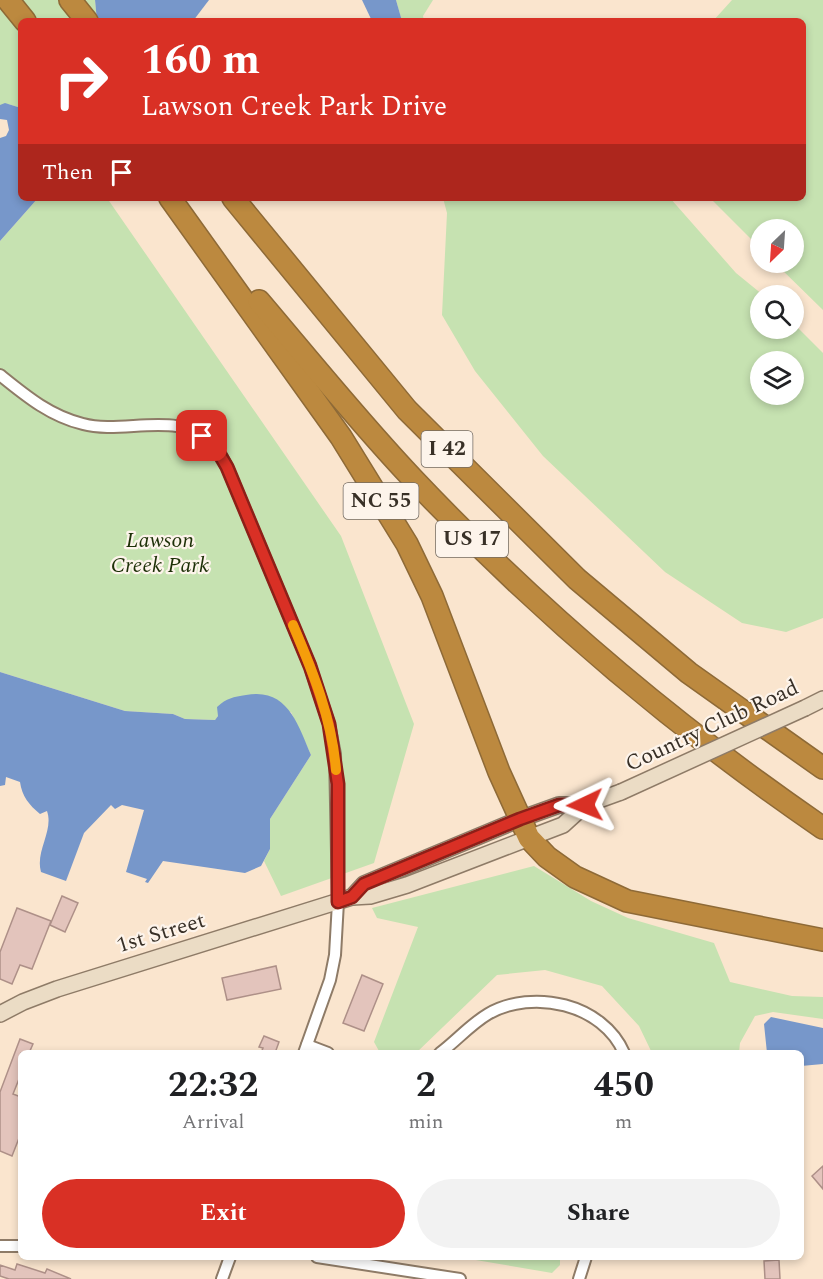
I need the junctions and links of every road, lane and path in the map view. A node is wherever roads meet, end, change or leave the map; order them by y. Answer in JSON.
{"nodes":[{"id":1,"x":8,"y":0,"type":"edge"},
{"id":2,"x":70,"y":0,"type":"edge"},
{"id":3,"x":23,"y":18,"type":"edge"},
{"id":4,"x":85,"y":18,"type":"edge"},
{"id":5,"x":172,"y":201,"type":"edge"},
{"id":6,"x":173,"y":201,"type":"edge"},
{"id":7,"x":235,"y":201,"type":"edge"},
{"id":8,"x":0,"y":375,"type":"edge"},
{"id":9,"x":823,"y":699,"type":"edge"},
{"id":10,"x":823,"y":766,"type":"edge"},
{"id":11,"x":585,"y":805,"type":"junction"},
{"id":12,"x":520,"y":819,"type":"junction"},
{"id":13,"x":823,"y":828,"type":"edge"},
{"id":14,"x":529,"y":838,"type":"junction"},
{"id":15,"x":345,"y":899,"type":"junction"},
{"id":16,"x":823,"y":940,"type":"edge"},
{"id":17,"x":0,"y":1014,"type":"edge"},
{"id":18,"x":306,"y":1049,"type":"edge"},
{"id":19,"x":444,"y":1050,"type":"edge"},
{"id":20,"x":623,"y":1050,"type":"edge"},
{"id":21,"x":0,"y":1246,"type":"edge"},
{"id":22,"x":18,"y":1246,"type":"edge"},
{"id":23,"x":229,"y":1260,"type":"edge"},
{"id":24,"x":336,"y":1260,"type":"edge"},
{"id":25,"x":585,"y":1260,"type":"edge"},
{"id":26,"x":222,"y":1279,"type":"edge"},
{"id":27,"x":460,"y":1279,"type":"edge"},
{"id":28,"x":579,"y":1279,"type":"edge"}],
"edges":[{"from":1,"to":3,"type":"highway"},
{"from":2,"to":4,"type":"highway"},
{"from":5,"to":12,"type":"highway","number":"NC 55"},
{"from":6,"to":13,"type":"highway","number":"US 17"},
{"from":7,"to":10,"type":"highway","number":"I 42"},
{"from":8,"to":15,"type":"street"},
{"from":9,"to":11,"type":"main road","name":"Country Club Road","bridge":true},
{"from":11,"to":12,"type":"main road","name":"Country Club Road"},
{"from":11,"to":14,"type":"main road","name":"Country Club Road"},
{"from":12,"to":14,"type":"highway","number":"NC 55"},
{"from":12,"to":15,"type":"main road","name":"Country Club Road"},
{"from":14,"to":15,"type":"main road","name":"Country Club Road"},
{"from":14,"to":16,"type":"highway"},
{"from":15,"to":17,"type":"main road","name":"1st Street"},
{"from":15,"to":18,"type":"street"},
{"from":19,"to":20,"type":"street"},
{"from":21,"to":22,"type":"street"},
{"from":23,"to":26,"type":"street"},
{"from":24,"to":27,"type":"street"},
{"from":25,"to":28,"type":"street"}]}
